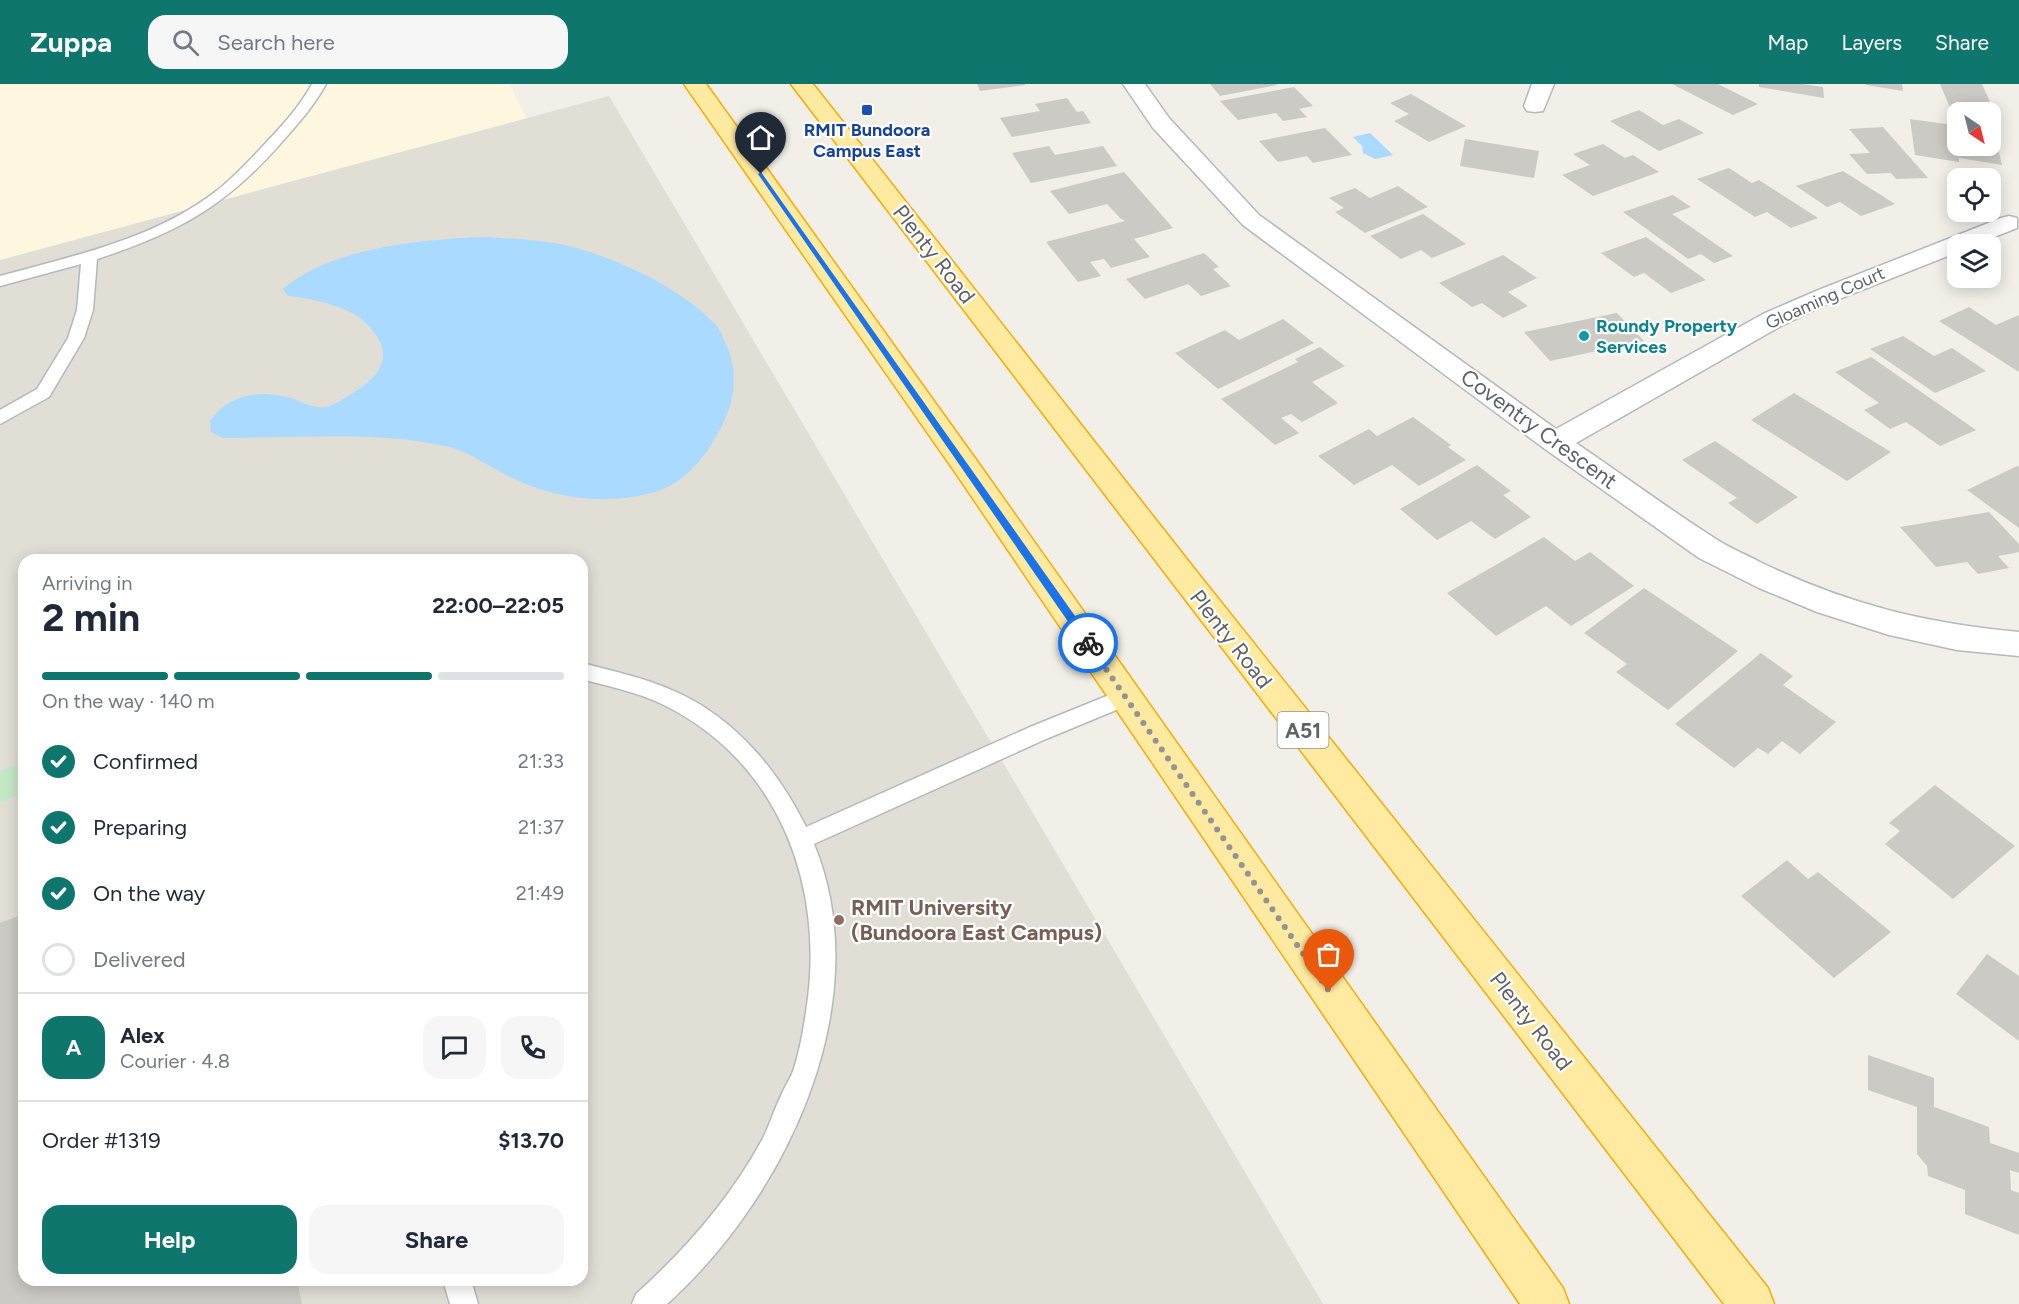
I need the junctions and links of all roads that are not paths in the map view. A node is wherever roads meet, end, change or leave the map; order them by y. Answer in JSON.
{"nodes":[{"id":1,"x":319,"y":84,"type":"edge"},
{"id":2,"x":696,"y":84,"type":"edge"},
{"id":3,"x":802,"y":84,"type":"edge"},
{"id":4,"x":1134,"y":84,"type":"edge"},
{"id":5,"x":1543,"y":84,"type":"edge"},
{"id":6,"x":1535,"y":106,"type":"dead end"},
{"id":7,"x":2009,"y":223,"type":"dead end"},
{"id":8,"x":89,"y":257,"type":"junction"},
{"id":9,"x":0,"y":280,"type":"edge"},
{"id":10,"x":0,"y":418,"type":"edge"},
{"id":11,"x":1555,"y":442,"type":"junction"},
{"id":12,"x":2019,"y":644,"type":"edge"},
{"id":13,"x":588,"y":673,"type":"edge"},
{"id":14,"x":1126,"y":697,"type":"junction"},
{"id":15,"x":802,"y":839,"type":"junction"},
{"id":16,"x":459,"y":1286,"type":"edge"},
{"id":17,"x":464,"y":1304,"type":"edge"},
{"id":18,"x":646,"y":1304,"type":"edge"},
{"id":19,"x":1547,"y":1304,"type":"edge"},
{"id":20,"x":1752,"y":1304,"type":"edge"}],
"edges":[{"from":1,"to":8,"type":"lane"},
{"from":2,"to":14,"type":"highway"},
{"from":3,"to":20,"type":"highway","name":"Plenty Road","number":"A51"},
{"from":4,"to":11,"type":"street","name":"Coventry Crescent"},
{"from":5,"to":6,"type":"street"},
{"from":7,"to":11,"type":"street","name":"Gloaming Court"},
{"from":8,"to":9,"type":"lane"},
{"from":8,"to":10,"type":"lane"},
{"from":11,"to":12,"type":"street","name":"Coventry Crescent"},
{"from":13,"to":15,"type":"lane"},
{"from":14,"to":15,"type":"lane"},
{"from":14,"to":19,"type":"highway"},
{"from":15,"to":18,"type":"lane"},
{"from":16,"to":17,"type":"lane"}]}
